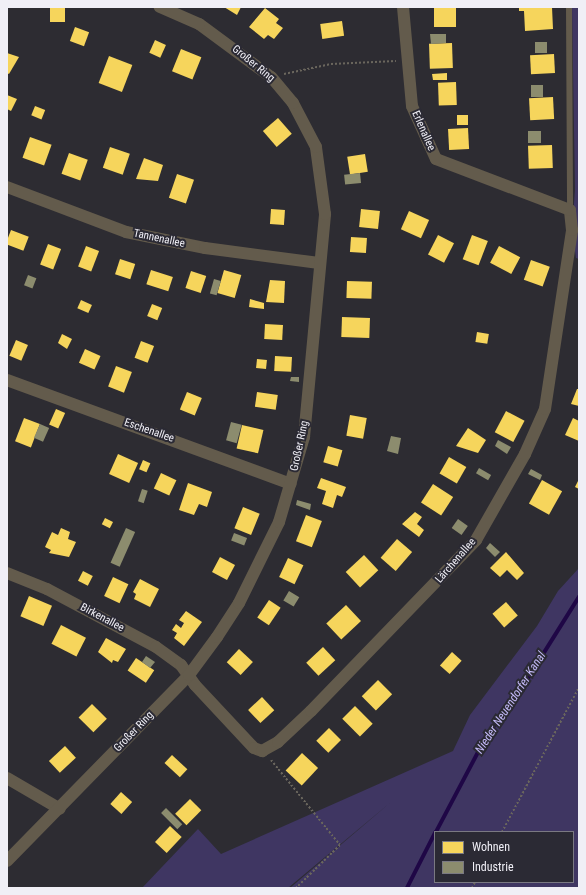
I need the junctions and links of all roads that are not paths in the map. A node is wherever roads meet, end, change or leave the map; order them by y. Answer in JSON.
{"nodes":[{"id":1,"x":160,"y":7,"type":"edge"},
{"id":2,"x":403,"y":7,"type":"edge"},
{"id":3,"x":569,"y":7,"type":"edge"},
{"id":4,"x":7,"y":187,"type":"edge"},
{"id":5,"x":570,"y":210,"type":"junction"},
{"id":6,"x":319,"y":263,"type":"junction"},
{"id":7,"x":7,"y":380,"type":"edge"},
{"id":8,"x":291,"y":484,"type":"junction"},
{"id":9,"x":7,"y":573,"type":"edge"},
{"id":10,"x":189,"y":675,"type":"junction"},
{"id":11,"x":7,"y":778,"type":"edge"},
{"id":12,"x":60,"y":809,"type":"junction"},
{"id":13,"x":7,"y":861,"type":"edge"}],
"edges":[{"from":1,"to":6,"type":"street","name":"Großer Ring"},
{"from":2,"to":5,"type":"street","name":"Erlenallee"},
{"from":3,"to":5,"type":"lane"},
{"from":4,"to":6,"type":"street","name":"Tannenallee"},
{"from":5,"to":10,"type":"street","name":"Lärchenallee"},
{"from":6,"to":8,"type":"street","name":"Großer Ring"},
{"from":7,"to":8,"type":"street","name":"Eschenallee"},
{"from":8,"to":10,"type":"street","name":"Großer Ring"},
{"from":9,"to":10,"type":"street","name":"Birkenallee"},
{"from":10,"to":12,"type":"street","name":"Großer Ring"},
{"from":11,"to":12,"type":"street"},
{"from":12,"to":13,"type":"street","name":"Großer Ring"}]}
